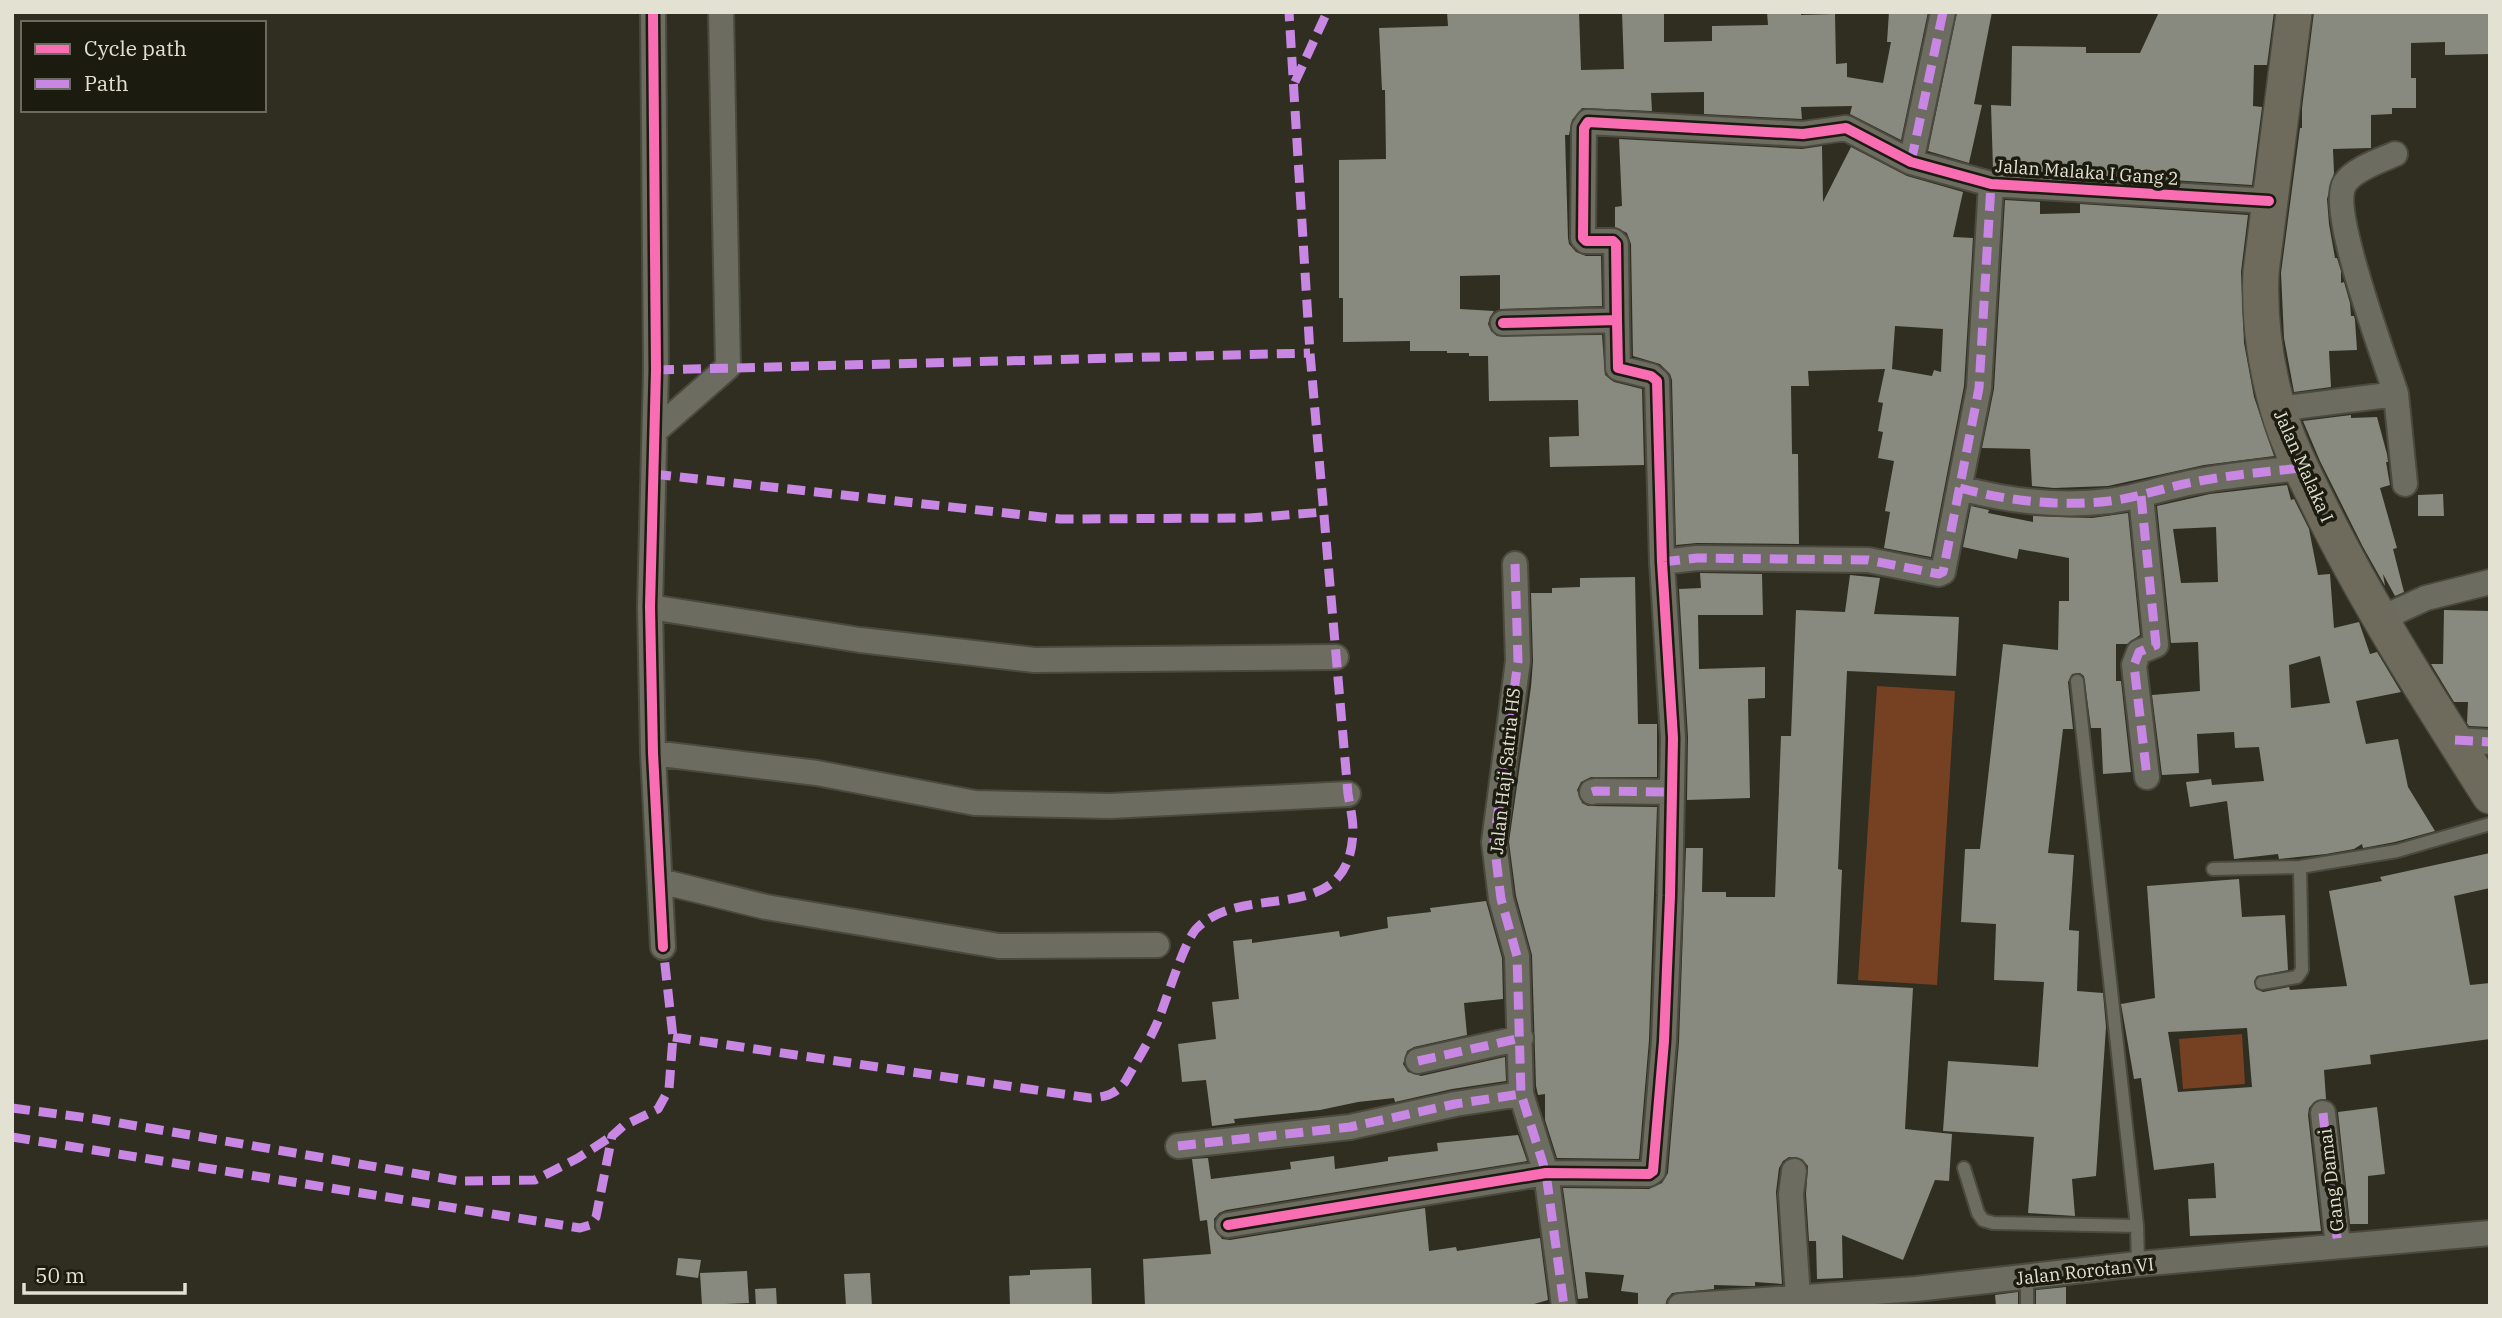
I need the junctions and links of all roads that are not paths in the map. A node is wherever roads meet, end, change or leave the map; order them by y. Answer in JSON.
{"nodes":[{"id":1,"x":653,"y":12,"type":"edge"},
{"id":2,"x":721,"y":12,"type":"edge"},
{"id":3,"x":1943,"y":12,"type":"edge"},
{"id":4,"x":2294,"y":12,"type":"edge"},
{"id":5,"x":2395,"y":154,"type":"dead end"},
{"id":6,"x":1911,"y":162,"type":"junction"},
{"id":7,"x":1991,"y":184,"type":"junction"},
{"id":8,"x":2269,"y":201,"type":"junction"},
{"id":9,"x":1617,"y":320,"type":"junction"},
{"id":10,"x":1503,"y":323,"type":"dead end"},
{"id":11,"x":2384,"y":396,"type":"junction"},
{"id":12,"x":2278,"y":409,"type":"junction"},
{"id":13,"x":655,"y":430,"type":"junction"},
{"id":14,"x":2301,"y":468,"type":"junction"},
{"id":15,"x":2405,"y":484,"type":"dead end"},
{"id":16,"x":1961,"y":488,"type":"junction"},
{"id":17,"x":2141,"y":496,"type":"junction"},
{"id":18,"x":1662,"y":562,"type":"junction"},
{"id":19,"x":1515,"y":564,"type":"dead end"},
{"id":20,"x":2490,"y":582,"type":"edge"},
{"id":21,"x":650,"y":607,"type":"junction"},
{"id":22,"x":2404,"y":608,"type":"junction"},
{"id":23,"x":1336,"y":657,"type":"dead end"},
{"id":24,"x":2077,"y":681,"type":"dead end"},
{"id":25,"x":2455,"y":740,"type":"junction"},
{"id":26,"x":2490,"y":742,"type":"edge"},
{"id":27,"x":653,"y":753,"type":"junction"},
{"id":28,"x":2147,"y":777,"type":"dead end"},
{"id":29,"x":1591,"y":792,"type":"dead end"},
{"id":30,"x":1672,"y":792,"type":"junction"},
{"id":31,"x":1348,"y":794,"type":"dead end"},
{"id":32,"x":2490,"y":796,"type":"edge"},
{"id":33,"x":2490,"y":824,"type":"edge"},
{"id":34,"x":2300,"y":867,"type":"junction"},
{"id":35,"x":2213,"y":869,"type":"dead end"},
{"id":36,"x":660,"y":881,"type":"junction"},
{"id":37,"x":1157,"y":945,"type":"dead end"},
{"id":38,"x":663,"y":947,"type":"dead end"},
{"id":39,"x":2262,"y":983,"type":"dead end"},
{"id":40,"x":1521,"y":1038,"type":"junction"},
{"id":41,"x":1418,"y":1061,"type":"dead end"},
{"id":42,"x":1521,"y":1094,"type":"junction"},
{"id":43,"x":2323,"y":1113,"type":"dead end"},
{"id":44,"x":1178,"y":1146,"type":"dead end"},
{"id":45,"x":1964,"y":1168,"type":"dead end"},
{"id":46,"x":1794,"y":1171,"type":"dead end"},
{"id":47,"x":1546,"y":1173,"type":"junction"},
{"id":48,"x":1228,"y":1225,"type":"dead end"},
{"id":49,"x":2137,"y":1226,"type":"junction"},
{"id":50,"x":2490,"y":1233,"type":"edge"},
{"id":51,"x":2338,"y":1247,"type":"junction"},
{"id":52,"x":2138,"y":1265,"type":"junction"},
{"id":53,"x":2027,"y":1277,"type":"junction"},
{"id":54,"x":1798,"y":1297,"type":"junction"},
{"id":55,"x":1564,"y":1306,"type":"edge"},
{"id":56,"x":1680,"y":1306,"type":"edge"},
{"id":57,"x":2027,"y":1306,"type":"edge"}],
"edges":[{"from":1,"to":13,"type":"street"},
{"from":2,"to":13,"type":"street"},
{"from":3,"to":6,"type":"street"},
{"from":4,"to":8,"type":"street","name":"Jalan Malaka I"},
{"from":5,"to":11,"type":"street"},
{"from":6,"to":7,"type":"street","name":"Jalan Malaka I Gang 2"},
{"from":6,"to":9,"type":"street","name":"Jalan Malaka I Gang 2"},
{"from":7,"to":8,"type":"street","name":"Jalan Malaka I Gang 2"},
{"from":7,"to":16,"type":"street"},
{"from":8,"to":12,"type":"street","name":"Jalan Malaka I"},
{"from":9,"to":10,"type":"street"},
{"from":9,"to":18,"type":"street"},
{"from":11,"to":12,"type":"street"},
{"from":11,"to":15,"type":"street"},
{"from":12,"to":14,"type":"street","name":"Jalan Malaka I"},
{"from":13,"to":21,"type":"street"},
{"from":14,"to":17,"type":"street"},
{"from":14,"to":22,"type":"street","name":"Jalan Malaka I"},
{"from":16,"to":17,"type":"street"},
{"from":16,"to":18,"type":"street"},
{"from":17,"to":28,"type":"street"},
{"from":18,"to":30,"type":"street"},
{"from":19,"to":40,"type":"street","name":"Jalan Haji Satria HS"},
{"from":20,"to":22,"type":"street"},
{"from":21,"to":23,"type":"street"},
{"from":21,"to":27,"type":"street"},
{"from":22,"to":25,"type":"street","name":"Jalan Malaka I"},
{"from":24,"to":49,"type":"lane"},
{"from":25,"to":26,"type":"street"},
{"from":25,"to":32,"type":"street","name":"Jalan Malaka I"},
{"from":27,"to":31,"type":"street"},
{"from":27,"to":36,"type":"street"},
{"from":29,"to":30,"type":"street"},
{"from":30,"to":47,"type":"street"},
{"from":33,"to":34,"type":"lane"},
{"from":34,"to":35,"type":"lane"},
{"from":34,"to":39,"type":"lane"},
{"from":36,"to":37,"type":"street"},
{"from":36,"to":38,"type":"street"},
{"from":40,"to":41,"type":"street"},
{"from":40,"to":42,"type":"street","name":"Jalan Haji Satria HS"},
{"from":42,"to":44,"type":"street"},
{"from":42,"to":47,"type":"street","name":"Jalan Haji Satria HS"},
{"from":43,"to":51,"type":"street","name":"Gang Damai"},
{"from":45,"to":49,"type":"lane"},
{"from":46,"to":54,"type":"street"},
{"from":47,"to":48,"type":"street"},
{"from":47,"to":55,"type":"street","name":"Jalan Haji Satria HS"},
{"from":49,"to":52,"type":"lane"},
{"from":50,"to":51,"type":"street","name":"Jalan Rorotan VI"},
{"from":51,"to":52,"type":"street","name":"Jalan Rorotan VI"},
{"from":52,"to":53,"type":"street","name":"Jalan Rorotan VI"},
{"from":53,"to":54,"type":"street","name":"Jalan Rorotan VI"},
{"from":53,"to":57,"type":"lane"},
{"from":54,"to":56,"type":"street","name":"Jalan Rorotan VI"}]}
